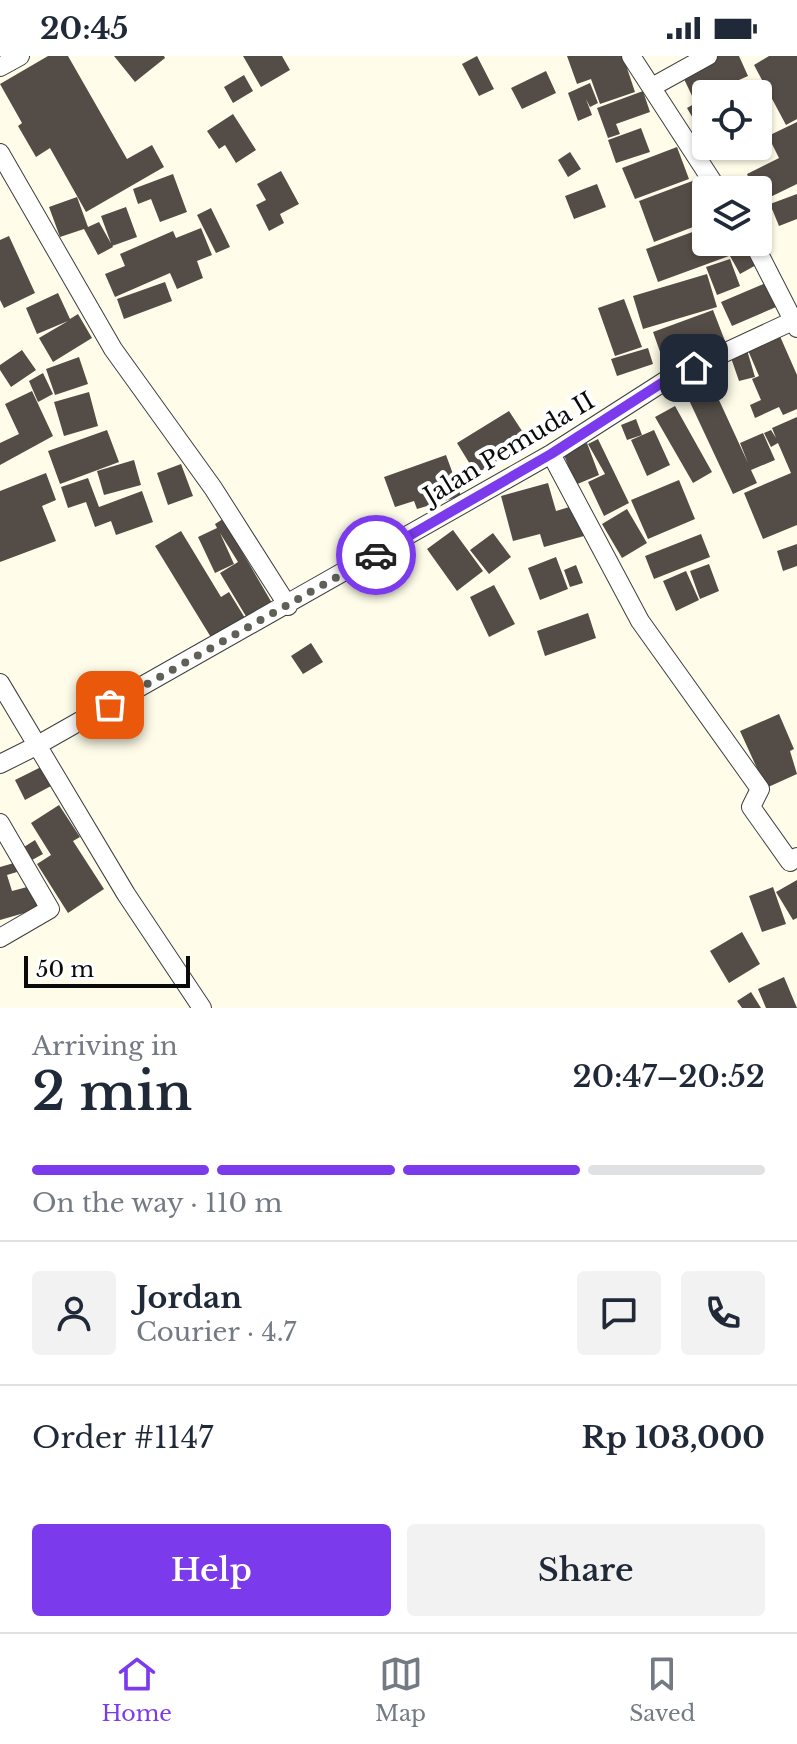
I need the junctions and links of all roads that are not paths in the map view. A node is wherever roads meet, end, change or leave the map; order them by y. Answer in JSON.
{"nodes":[{"id":1,"x":20,"y":56,"type":"edge"},
{"id":2,"x":631,"y":56,"type":"edge"},
{"id":3,"x":708,"y":56,"type":"edge"},
{"id":4,"x":0,"y":67,"type":"edge"},
{"id":5,"x":652,"y":87,"type":"junction"},
{"id":6,"x":0,"y":153,"type":"edge"},
{"id":7,"x":709,"y":176,"type":"edge"},
{"id":8,"x":761,"y":256,"type":"edge"},
{"id":9,"x":796,"y":322,"type":"edge"},
{"id":10,"x":551,"y":454,"type":"junction"},
{"id":11,"x":288,"y":606,"type":"junction"},
{"id":12,"x":0,"y":683,"type":"edge"},
{"id":13,"x":36,"y":746,"type":"junction"},
{"id":14,"x":0,"y":764,"type":"edge"},
{"id":15,"x":0,"y":823,"type":"edge"},
{"id":16,"x":797,"y":857,"type":"edge"},
{"id":17,"x":0,"y":938,"type":"edge"},
{"id":18,"x":202,"y":1008,"type":"edge"}],
"edges":[{"from":1,"to":4,"type":"street"},
{"from":2,"to":5,"type":"street"},
{"from":3,"to":5,"type":"street"},
{"from":5,"to":7,"type":"street"},
{"from":6,"to":11,"type":"street"},
{"from":8,"to":9,"type":"street"},
{"from":9,"to":10,"type":"street","name":"Jalan Pemuda II"},
{"from":10,"to":11,"type":"street","name":"Jalan Pemuda II"},
{"from":10,"to":16,"type":"street"},
{"from":11,"to":13,"type":"street","name":"Jalan Pemuda II"},
{"from":12,"to":13,"type":"street"},
{"from":13,"to":14,"type":"street","name":"Jalan Pemuda II"},
{"from":13,"to":18,"type":"street"},
{"from":15,"to":17,"type":"street"}]}
